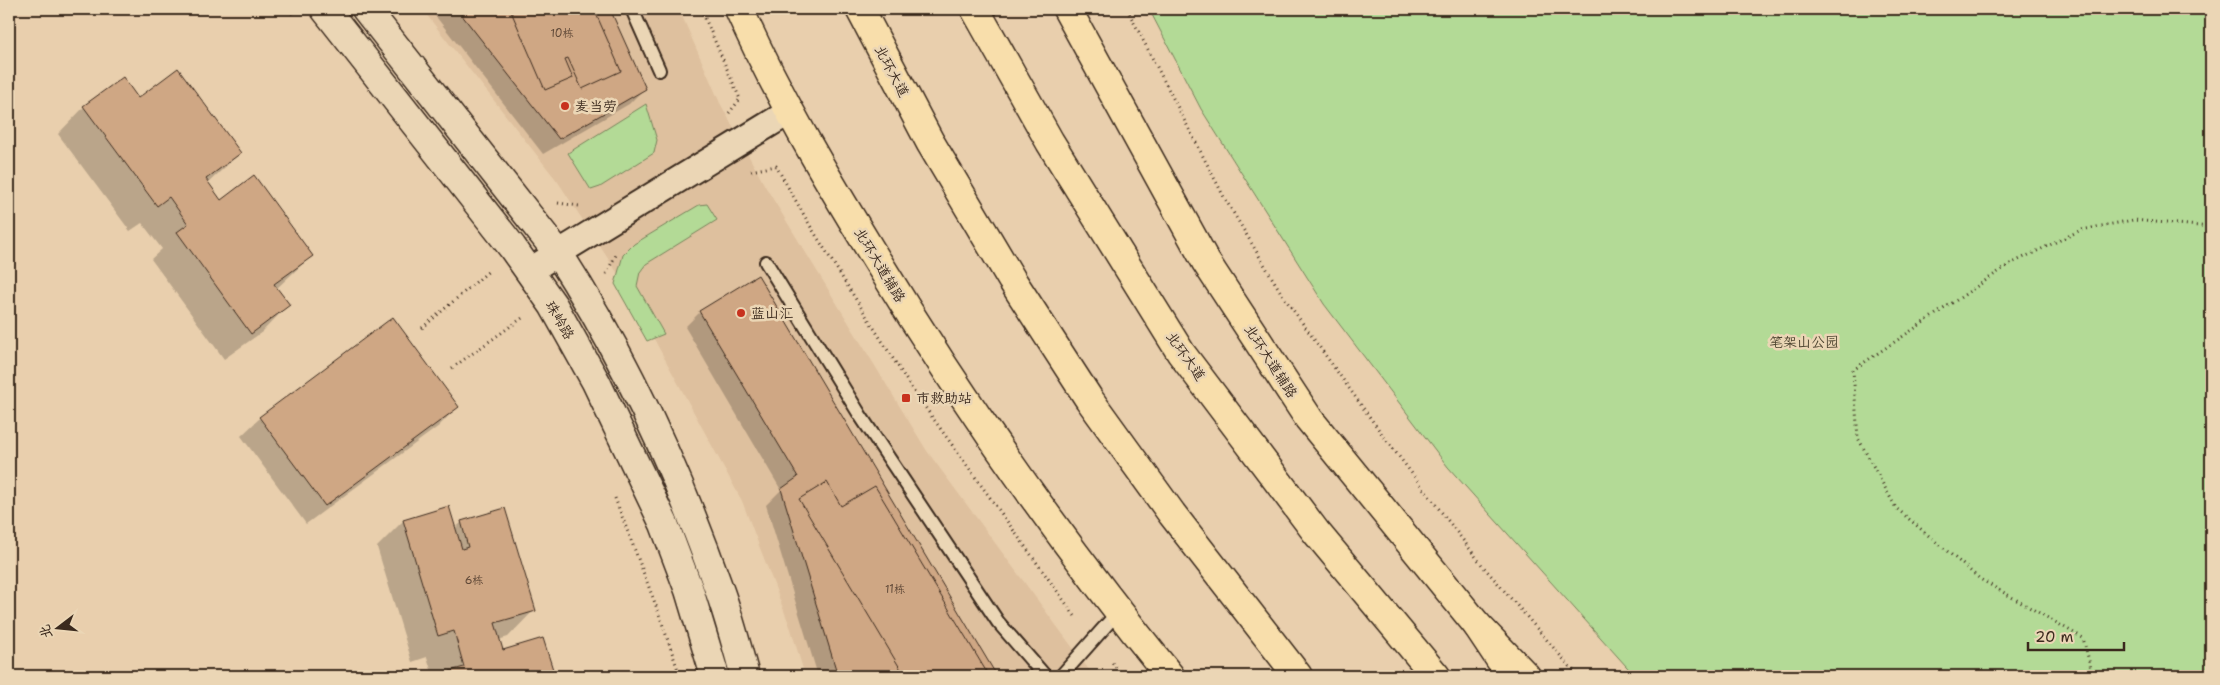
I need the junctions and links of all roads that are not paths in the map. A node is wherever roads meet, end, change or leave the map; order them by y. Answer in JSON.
{"nodes":[{"id":1,"x":325,"y":9,"type":"edge"},
{"id":2,"x":366,"y":9,"type":"edge"},
{"id":3,"x":632,"y":9,"type":"edge"},
{"id":4,"x":739,"y":9,"type":"edge"},
{"id":5,"x":860,"y":9,"type":"edge"},
{"id":6,"x":975,"y":9,"type":"edge"},
{"id":7,"x":1067,"y":9,"type":"edge"},
{"id":8,"x":659,"y":70,"type":"dead end"},
{"id":9,"x":789,"y":112,"type":"junction"},
{"id":10,"x":558,"y":253,"type":"junction"},
{"id":11,"x":766,"y":262,"type":"dead end"},
{"id":12,"x":529,"y":271,"type":"junction"},
{"id":13,"x":1118,"y":612,"type":"junction"},
{"id":14,"x":1477,"y":626,"type":"junction"},
{"id":15,"x":715,"y":676,"type":"edge"},
{"id":16,"x":745,"y":676,"type":"edge"},
{"id":17,"x":1045,"y":676,"type":"edge"},
{"id":18,"x":1061,"y":676,"type":"edge"},
{"id":19,"x":1170,"y":676,"type":"edge"},
{"id":20,"x":1298,"y":676,"type":"edge"},
{"id":21,"x":1436,"y":676,"type":"edge"},
{"id":22,"x":1511,"y":676,"type":"edge"},
{"id":23,"x":1526,"y":676,"type":"edge"}],
"edges":[{"from":1,"to":12,"type":"street","name":"珠岭路"},
{"from":2,"to":10,"type":"street"},
{"from":3,"to":8,"type":"lane"},
{"from":4,"to":9,"type":"main road","name":"北环大道辅路"},
{"from":5,"to":20,"type":"main road","name":"北环大道"},
{"from":6,"to":21,"type":"main road","name":"北环大道"},
{"from":7,"to":14,"type":"main road","name":"北环大道辅路"},
{"from":9,"to":10,"type":"street"},
{"from":9,"to":13,"type":"main road","name":"北环大道辅路"},
{"from":10,"to":12,"type":"street"},
{"from":10,"to":16,"type":"street"},
{"from":11,"to":17,"type":"lane"},
{"from":12,"to":15,"type":"street","name":"珠岭路"},
{"from":13,"to":18,"type":"lane"},
{"from":13,"to":19,"type":"main road","name":"北环大道辅路"},
{"from":14,"to":22,"type":"main road"},
{"from":14,"to":23,"type":"main road","name":"北环大道辅路"}]}
